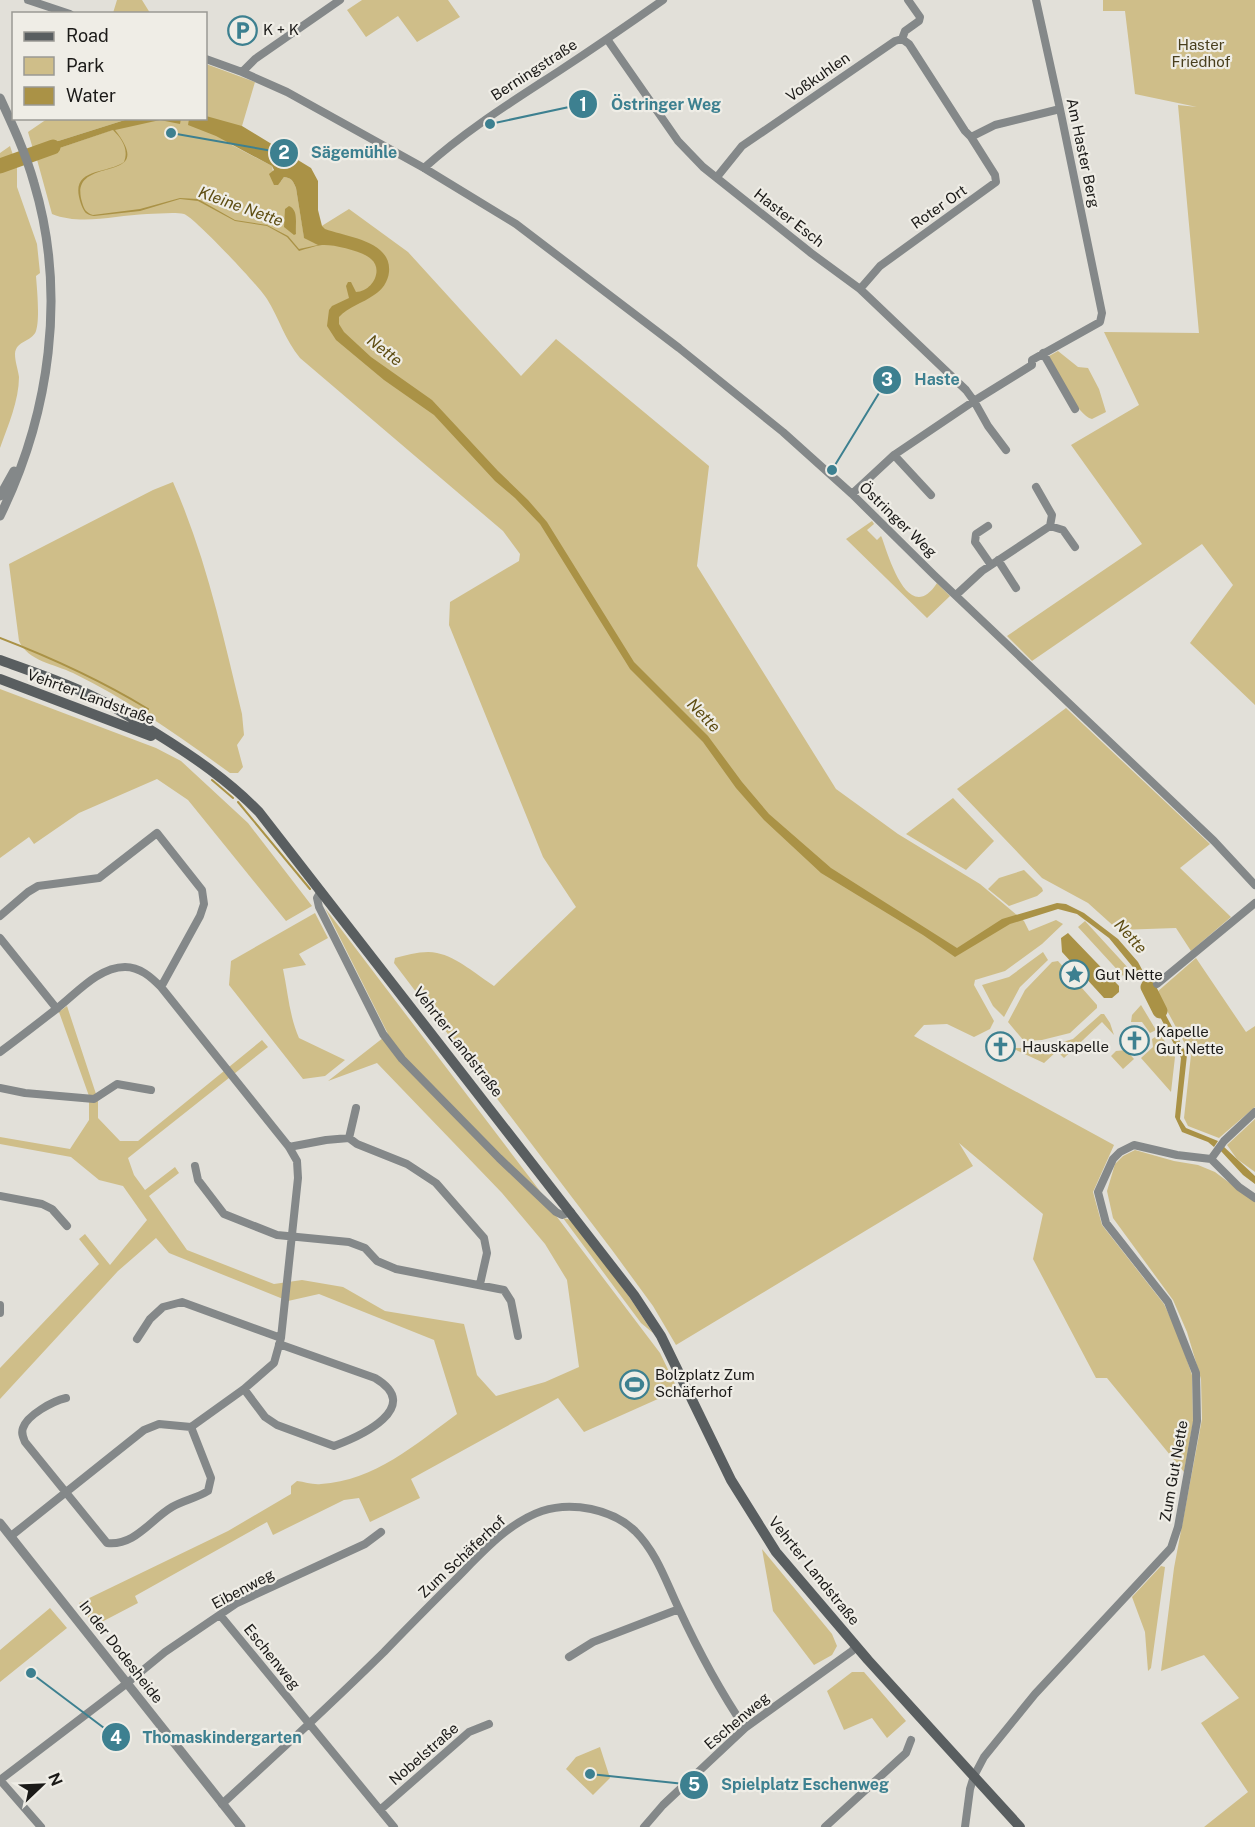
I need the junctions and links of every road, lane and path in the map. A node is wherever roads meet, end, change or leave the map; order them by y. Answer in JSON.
{"nodes":[{"id":1,"x":28,"y":0,"type":"edge"},
{"id":2,"x":340,"y":0,"type":"edge"},
{"id":3,"x":663,"y":0,"type":"edge"},
{"id":4,"x":908,"y":0,"type":"edge"},
{"id":5,"x":1035,"y":0,"type":"edge"},
{"id":6,"x":64,"y":12,"type":"edge"},
{"id":7,"x":606,"y":39,"type":"junction"},
{"id":8,"x":902,"y":39,"type":"junction"},
{"id":9,"x":207,"y":59,"type":"edge"},
{"id":10,"x":242,"y":72,"type":"junction"},
{"id":11,"x":0,"y":98,"type":"edge"},
{"id":12,"x":1060,"y":109,"type":"junction"},
{"id":13,"x":971,"y":137,"type":"junction"},
{"id":14,"x":424,"y":168,"type":"junction"},
{"id":15,"x":717,"y":177,"type":"junction"},
{"id":16,"x":860,"y":289,"type":"junction"},
{"id":17,"x":1043,"y":354,"type":"junction"},
{"id":18,"x":974,"y":401,"type":"junction"},
{"id":19,"x":1075,"y":408,"type":"dead end"},
{"id":20,"x":28,"y":446,"type":"junction"},
{"id":21,"x":1006,"y":450,"type":"dead end"},
{"id":22,"x":894,"y":455,"type":"junction"},
{"id":23,"x":1036,"y":487,"type":"dead end"},
{"id":24,"x":852,"y":494,"type":"junction"},
{"id":25,"x":931,"y":495,"type":"dead end"},
{"id":26,"x":0,"y":496,"type":"edge"},
{"id":27,"x":0,"y":516,"type":"edge"},
{"id":28,"x":988,"y":526,"type":"dead end"},
{"id":29,"x":1050,"y":526,"type":"junction"},
{"id":30,"x":1075,"y":547,"type":"dead end"},
{"id":31,"x":994,"y":563,"type":"junction"},
{"id":32,"x":1016,"y":588,"type":"dead end"},
{"id":33,"x":956,"y":595,"type":"junction"},
{"id":34,"x":0,"y":660,"type":"edge"},
{"id":35,"x":0,"y":679,"type":"edge"},
{"id":36,"x":171,"y":743,"type":"junction"},
{"id":37,"x":1255,"y":885,"type":"edge"},
{"id":38,"x":321,"y":891,"type":"junction"},
{"id":39,"x":1255,"y":903,"type":"edge"},
{"id":40,"x":0,"y":916,"type":"edge"},
{"id":41,"x":0,"y":938,"type":"edge"},
{"id":42,"x":1157,"y":984,"type":"dead end"},
{"id":43,"x":160,"y":987,"type":"junction"},
{"id":44,"x":57,"y":1009,"type":"junction"},
{"id":45,"x":0,"y":1052,"type":"edge"},
{"id":46,"x":0,"y":1088,"type":"edge"},
{"id":47,"x":150,"y":1090,"type":"dead end"},
{"id":48,"x":356,"y":1108,"type":"dead end"},
{"id":49,"x":1255,"y":1112,"type":"edge"},
{"id":50,"x":349,"y":1138,"type":"junction"},
{"id":51,"x":289,"y":1147,"type":"junction"},
{"id":52,"x":1213,"y":1156,"type":"junction"},
{"id":53,"x":195,"y":1166,"type":"dead end"},
{"id":54,"x":0,"y":1196,"type":"edge"},
{"id":55,"x":1255,"y":1198,"type":"edge"},
{"id":56,"x":571,"y":1212,"type":"junction"},
{"id":57,"x":67,"y":1226,"type":"dead end"},
{"id":58,"x":291,"y":1236,"type":"junction"},
{"id":59,"x":480,"y":1284,"type":"junction"},
{"id":60,"x":0,"y":1305,"type":"edge"},
{"id":61,"x":0,"y":1313,"type":"edge"},
{"id":62,"x":518,"y":1336,"type":"dead end"},
{"id":63,"x":137,"y":1339,"type":"dead end"},
{"id":64,"x":280,"y":1341,"type":"junction"},
{"id":65,"x":244,"y":1389,"type":"junction"},
{"id":66,"x":66,"y":1398,"type":"dead end"},
{"id":67,"x":191,"y":1426,"type":"junction"},
{"id":68,"x":66,"y":1494,"type":"junction"},
{"id":69,"x":0,"y":1523,"type":"edge"},
{"id":70,"x":381,"y":1532,"type":"dead end"},
{"id":71,"x":11,"y":1536,"type":"junction"},
{"id":72,"x":679,"y":1609,"type":"junction"},
{"id":73,"x":220,"y":1615,"type":"junction"},
{"id":74,"x":856,"y":1646,"type":"junction"},
{"id":75,"x":569,"y":1657,"type":"dead end"},
{"id":76,"x":126,"y":1684,"type":"junction"},
{"id":77,"x":489,"y":1724,"type":"dead end"},
{"id":78,"x":310,"y":1725,"type":"junction"},
{"id":79,"x":745,"y":1728,"type":"junction"},
{"id":80,"x":911,"y":1740,"type":"dead end"},
{"id":81,"x":974,"y":1776,"type":"junction"},
{"id":82,"x":0,"y":1780,"type":"edge"},
{"id":83,"x":222,"y":1804,"type":"junction"},
{"id":84,"x":380,"y":1810,"type":"junction"},
{"id":85,"x":41,"y":1827,"type":"edge"},
{"id":86,"x":241,"y":1827,"type":"edge"},
{"id":87,"x":394,"y":1827,"type":"edge"},
{"id":88,"x":644,"y":1827,"type":"edge"},
{"id":89,"x":825,"y":1827,"type":"edge"},
{"id":90,"x":965,"y":1827,"type":"edge"},
{"id":91,"x":1020,"y":1827,"type":"edge"}],
"edges":[{"from":1,"to":6,"type":"street"},
{"from":2,"to":10,"type":"street"},
{"from":3,"to":7,"type":"street","name":"Berningstraße"},
{"from":4,"to":8,"type":"street","name":"Voßkuhlen"},
{"from":5,"to":12,"type":"street","name":"Am Haster Berg"},
{"from":7,"to":14,"type":"street","name":"Berningstraße"},
{"from":7,"to":15,"type":"street","name":"Haster Esch"},
{"from":8,"to":13,"type":"street","name":"Roter Ort"},
{"from":8,"to":15,"type":"street","name":"Voßkuhlen"},
{"from":9,"to":10,"type":"street","name":"Östringer Weg"},
{"from":10,"to":14,"type":"street","name":"Östringer Weg"},
{"from":11,"to":20,"type":"street"},
{"from":12,"to":13,"type":"street"},
{"from":12,"to":17,"type":"street","name":"Am Haster Berg"},
{"from":13,"to":16,"type":"street","name":"Roter Ort"},
{"from":14,"to":24,"type":"street","name":"Östringer Weg"},
{"from":15,"to":16,"type":"street","name":"Haster Esch"},
{"from":16,"to":18,"type":"street","name":"Haster Esch"},
{"from":17,"to":18,"type":"street"},
{"from":17,"to":19,"type":"street"},
{"from":18,"to":21,"type":"street","name":"Haster Esch"},
{"from":18,"to":22,"type":"street"},
{"from":20,"to":26,"type":"street"},
{"from":20,"to":27,"type":"street"},
{"from":22,"to":24,"type":"street"},
{"from":22,"to":25,"type":"street"},
{"from":23,"to":29,"type":"street"},
{"from":24,"to":33,"type":"street","name":"Östringer Weg"},
{"from":28,"to":31,"type":"street"},
{"from":29,"to":30,"type":"street"},
{"from":29,"to":31,"type":"street"},
{"from":31,"to":32,"type":"street"},
{"from":31,"to":33,"type":"street"},
{"from":33,"to":37,"type":"street","name":"Östringer Weg"},
{"from":34,"to":36,"type":"main road","name":"Vehrter Landstraße"},
{"from":35,"to":36,"type":"main road","name":"Vehrter Landstraße"},
{"from":36,"to":38,"type":"main road","name":"Vehrter Landstraße"},
{"from":38,"to":56,"type":"main road","name":"Vehrter Landstraße"},
{"from":38,"to":56,"type":"street"},
{"from":39,"to":42,"type":"street"},
{"from":40,"to":43,"type":"street"},
{"from":41,"to":44,"type":"street"},
{"from":43,"to":44,"type":"street"},
{"from":43,"to":51,"type":"street"},
{"from":44,"to":45,"type":"street"},
{"from":46,"to":47,"type":"street"},
{"from":48,"to":50,"type":"street"},
{"from":49,"to":52,"type":"street"},
{"from":50,"to":51,"type":"street"},
{"from":50,"to":59,"type":"street"},
{"from":51,"to":58,"type":"street"},
{"from":52,"to":55,"type":"street"},
{"from":52,"to":81,"type":"street","name":"Zum Gut Nette"},
{"from":53,"to":58,"type":"street"},
{"from":54,"to":57,"type":"street"},
{"from":56,"to":74,"type":"main road","name":"Vehrter Landstraße"},
{"from":58,"to":59,"type":"street"},
{"from":58,"to":64,"type":"street"},
{"from":59,"to":62,"type":"street"},
{"from":60,"to":61,"type":"street"},
{"from":63,"to":64,"type":"street"},
{"from":64,"to":65,"type":"street"},
{"from":64,"to":65,"type":"street"},
{"from":65,"to":67,"type":"street"},
{"from":66,"to":68,"type":"street"},
{"from":67,"to":68,"type":"street"},
{"from":67,"to":68,"type":"street"},
{"from":68,"to":71,"type":"street"},
{"from":69,"to":71,"type":"street","name":"In der Dodesheide"},
{"from":70,"to":73,"type":"street","name":"Eibenweg"},
{"from":71,"to":76,"type":"street","name":"In der Dodesheide"},
{"from":72,"to":75,"type":"street"},
{"from":72,"to":78,"type":"street","name":"Zum Schäferhof"},
{"from":72,"to":79,"type":"street","name":"Zum Schäferhof"},
{"from":73,"to":76,"type":"street","name":"Eibenweg"},
{"from":73,"to":78,"type":"street","name":"Eschenweg"},
{"from":74,"to":79,"type":"street","name":"Eschenweg"},
{"from":74,"to":81,"type":"main road","name":"Vehrter Landstraße"},
{"from":76,"to":82,"type":"street","name":"Eibenweg"},
{"from":76,"to":83,"type":"street","name":"In der Dodesheide"},
{"from":77,"to":84,"type":"street","name":"Nobelstraße"},
{"from":78,"to":83,"type":"street","name":"Zum Schäferhof"},
{"from":78,"to":84,"type":"street","name":"Eschenweg"},
{"from":79,"to":88,"type":"street","name":"Eschenweg"},
{"from":80,"to":89,"type":"street"},
{"from":81,"to":90,"type":"street","name":"Zum Gut Nette"},
{"from":81,"to":91,"type":"main road","name":"Vehrter Landstraße"},
{"from":82,"to":85,"type":"street"},
{"from":83,"to":86,"type":"street","name":"In der Dodesheide"},
{"from":84,"to":87,"type":"street","name":"Eschenweg"}]}
